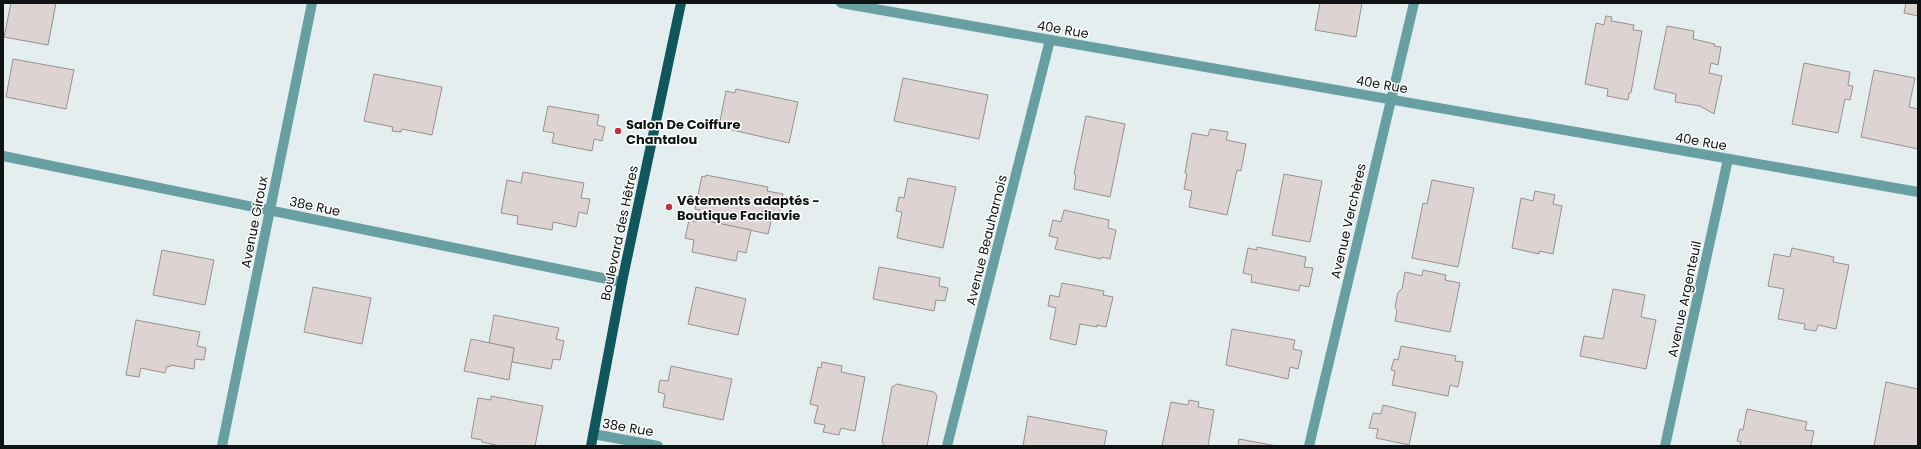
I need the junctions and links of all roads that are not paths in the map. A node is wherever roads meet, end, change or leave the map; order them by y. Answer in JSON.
{"nodes":[{"id":1,"x":312,"y":3,"type":"edge"},
{"id":2,"x":680,"y":3,"type":"edge"},
{"id":3,"x":841,"y":3,"type":"edge"},
{"id":4,"x":1414,"y":3,"type":"edge"},
{"id":5,"x":1050,"y":40,"type":"junction"},
{"id":6,"x":1390,"y":99,"type":"junction"},
{"id":7,"x":3,"y":156,"type":"edge"},
{"id":8,"x":1728,"y":158,"type":"junction"},
{"id":9,"x":1918,"y":192,"type":"edge"},
{"id":10,"x":270,"y":210,"type":"junction"},
{"id":11,"x":622,"y":282,"type":"junction"},
{"id":12,"x":593,"y":434,"type":"junction"},
{"id":13,"x":222,"y":446,"type":"edge"},
{"id":14,"x":591,"y":446,"type":"edge"},
{"id":15,"x":658,"y":446,"type":"edge"},
{"id":16,"x":947,"y":446,"type":"edge"},
{"id":17,"x":1309,"y":446,"type":"edge"},
{"id":18,"x":1665,"y":446,"type":"edge"}],
"edges":[{"from":1,"to":10,"type":"street","name":"Avenue Giroux"},
{"from":2,"to":11,"type":"main road","name":"Boulevard des Hêtres"},
{"from":3,"to":5,"type":"street","name":"40e Rue"},
{"from":4,"to":6,"type":"street","name":"Avenue Verchères"},
{"from":5,"to":6,"type":"street","name":"40e Rue"},
{"from":5,"to":16,"type":"street","name":"Avenue Beauharnois"},
{"from":6,"to":8,"type":"street","name":"40e Rue"},
{"from":6,"to":17,"type":"street","name":"Avenue Verchères"},
{"from":7,"to":10,"type":"street","name":"38e Rue"},
{"from":8,"to":9,"type":"street","name":"40e Rue"},
{"from":8,"to":18,"type":"street","name":"Avenue Argenteuil"},
{"from":10,"to":11,"type":"street","name":"38e Rue"},
{"from":10,"to":13,"type":"street","name":"Avenue Giroux"},
{"from":11,"to":12,"type":"main road","name":"Boulevard des Hêtres"},
{"from":12,"to":14,"type":"main road","name":"Boulevard des Hêtres"},
{"from":12,"to":15,"type":"street","name":"38e Rue"}]}
